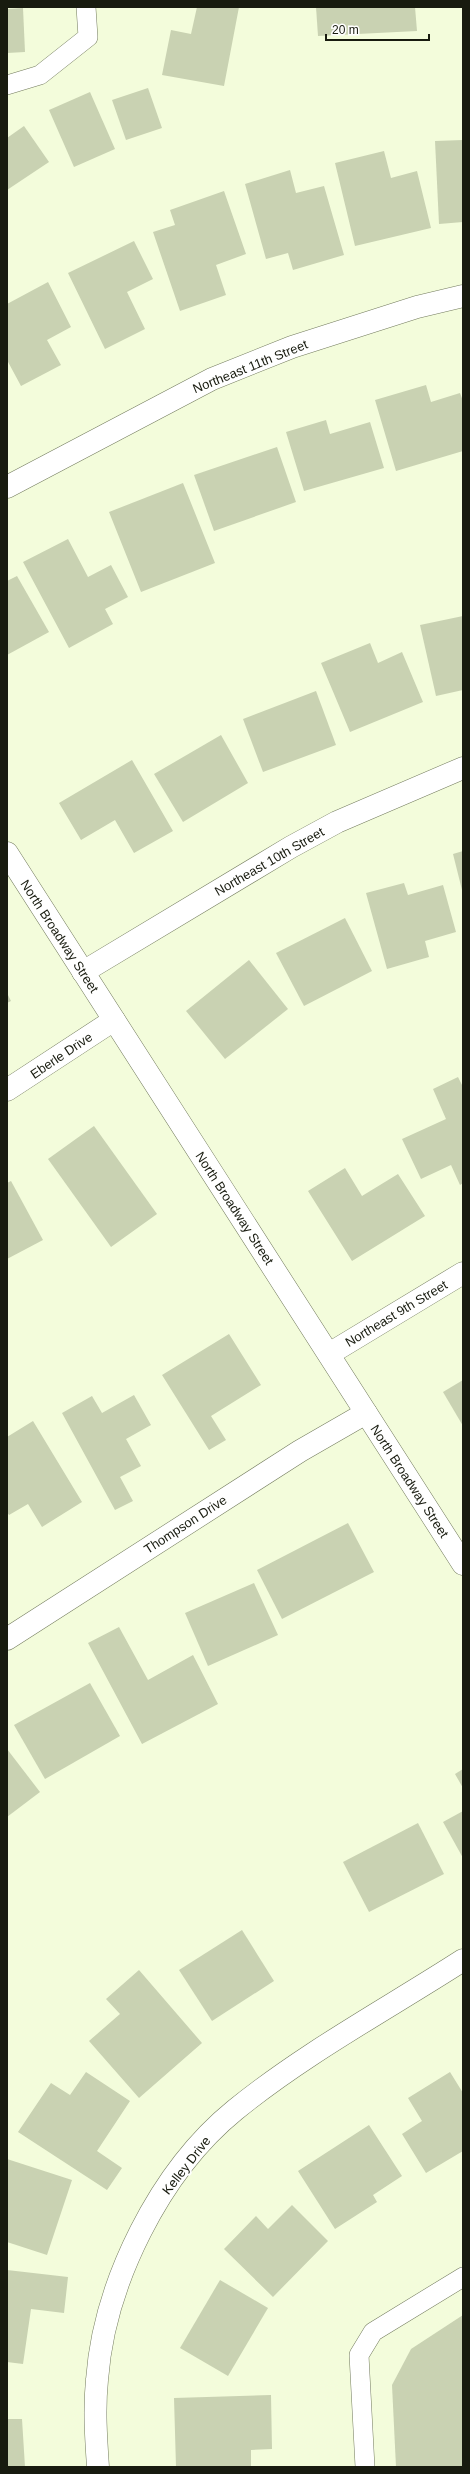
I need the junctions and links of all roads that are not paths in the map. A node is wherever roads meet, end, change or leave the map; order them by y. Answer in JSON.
{"nodes":[{"id":1,"x":86,"y":7,"type":"edge"},
{"id":2,"x":7,"y":85,"type":"edge"},
{"id":3,"x":463,"y":296,"type":"edge"},
{"id":4,"x":7,"y":487,"type":"edge"},
{"id":5,"x":463,"y":768,"type":"edge"},
{"id":6,"x":7,"y":853,"type":"edge"},
{"id":7,"x":83,"y":972,"type":"junction"},
{"id":8,"x":114,"y":1020,"type":"junction"},
{"id":9,"x":7,"y":1090,"type":"edge"},
{"id":10,"x":463,"y":1273,"type":"edge"},
{"id":11,"x":329,"y":1354,"type":"junction"},
{"id":12,"x":366,"y":1413,"type":"junction"},
{"id":13,"x":463,"y":1564,"type":"edge"},
{"id":14,"x":7,"y":1639,"type":"edge"},
{"id":15,"x":463,"y":1960,"type":"edge"},
{"id":16,"x":463,"y":2277,"type":"edge"},
{"id":17,"x":98,"y":2467,"type":"edge"},
{"id":18,"x":365,"y":2467,"type":"edge"}],
"edges":[{"from":1,"to":2,"type":"lane"},
{"from":3,"to":4,"type":"street","name":"Northeast 11th Street"},
{"from":5,"to":7,"type":"street","name":"Northeast 10th Street"},
{"from":6,"to":7,"type":"street","name":"North Broadway Street"},
{"from":7,"to":8,"type":"street","name":"North Broadway Street"},
{"from":8,"to":9,"type":"street","name":"Eberle Drive"},
{"from":8,"to":11,"type":"street","name":"North Broadway Street"},
{"from":10,"to":11,"type":"street","name":"Northeast 9th Street"},
{"from":11,"to":12,"type":"street","name":"North Broadway Street"},
{"from":12,"to":13,"type":"street","name":"North Broadway Street"},
{"from":12,"to":14,"type":"street","name":"Thompson Drive"},
{"from":15,"to":17,"type":"street","name":"Kelley Drive"},
{"from":16,"to":18,"type":"lane"}]}
